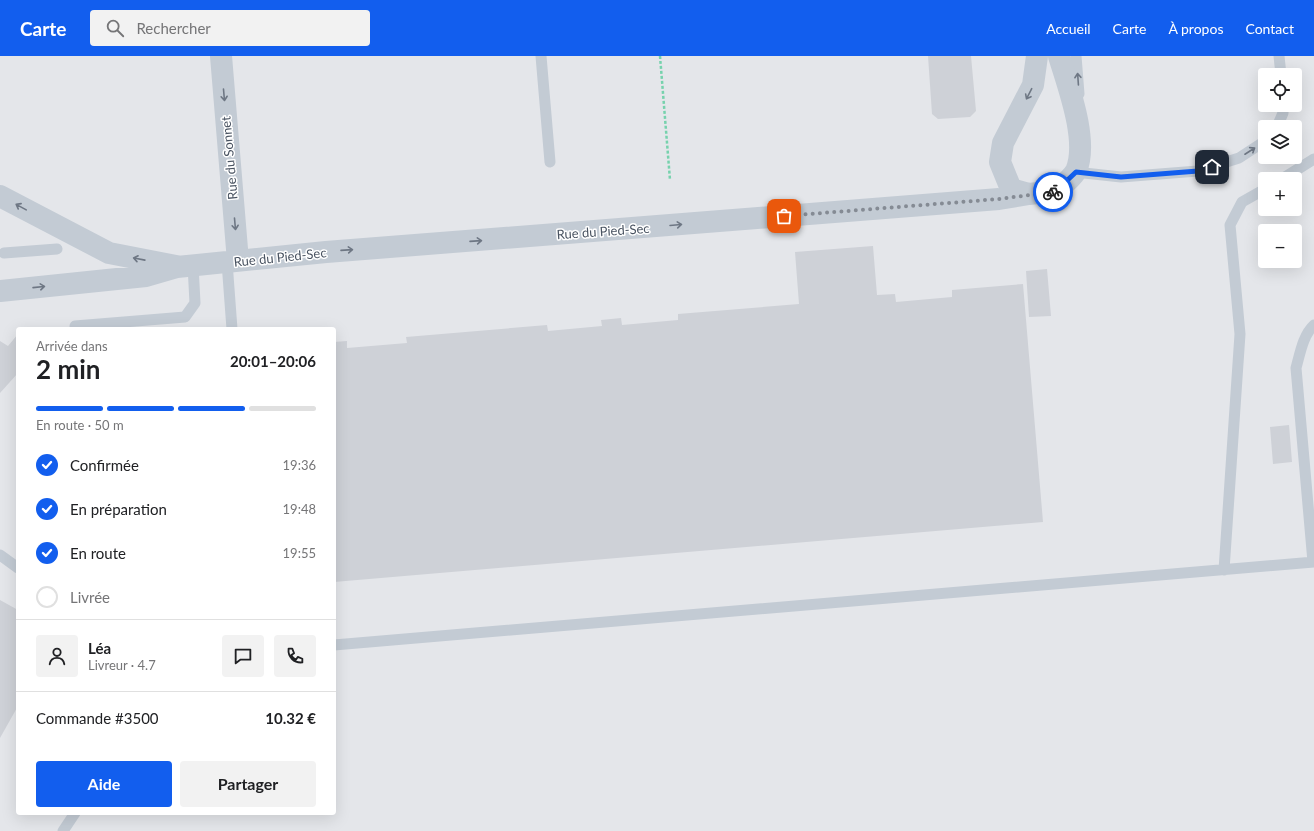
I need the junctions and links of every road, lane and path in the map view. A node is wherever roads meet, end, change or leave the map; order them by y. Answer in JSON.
{"nodes":[{"id":1,"x":221,"y":56,"type":"edge"},
{"id":2,"x":541,"y":56,"type":"edge"},
{"id":3,"x":660,"y":56,"type":"edge"},
{"id":4,"x":1036,"y":56,"type":"edge"},
{"id":5,"x":1059,"y":56,"type":"edge"},
{"id":6,"x":1076,"y":56,"type":"edge"},
{"id":7,"x":1279,"y":56,"type":"edge"},
{"id":8,"x":1280,"y":68,"type":"edge"},
{"id":9,"x":1258,"y":145,"type":"edge"},
{"id":10,"x":1080,"y":146,"type":"junction"},
{"id":11,"x":1314,"y":160,"type":"edge"},
{"id":12,"x":550,"y":162,"type":"dead end"},
{"id":13,"x":1076,"y":172,"type":"junction"},
{"id":14,"x":1294,"y":172,"type":"edge"},
{"id":15,"x":670,"y":180,"type":"dead end"},
{"id":16,"x":1258,"y":193,"type":"edge"},
{"id":17,"x":1028,"y":194,"type":"junction"},
{"id":18,"x":0,"y":196,"type":"edge"},
{"id":19,"x":56,"y":248,"type":"dead end"},
{"id":20,"x":1,"y":252,"type":"edge"},
{"id":21,"x":232,"y":261,"type":"junction"},
{"id":22,"x":185,"y":266,"type":"junction"},
{"id":23,"x":0,"y":291,"type":"edge"},
{"id":24,"x":1314,"y":325,"type":"edge"},
{"id":25,"x":75,"y":326,"type":"dead end"},
{"id":26,"x":232,"y":327,"type":"edge"},
{"id":27,"x":0,"y":555,"type":"edge"},
{"id":28,"x":1314,"y":562,"type":"edge"},
{"id":29,"x":16,"y":567,"type":"edge"},
{"id":30,"x":1224,"y":570,"type":"junction"},
{"id":31,"x":336,"y":645,"type":"edge"},
{"id":32,"x":74,"y":815,"type":"edge"},
{"id":33,"x":63,"y":831,"type":"edge"}],
"edges":[{"from":1,"to":21,"type":"street","name":"Rue du Sonnet","one_way":true},
{"from":2,"to":12,"type":"lane"},
{"from":3,"to":15,"type":"path"},
{"from":4,"to":17,"type":"street","one_way":true},
{"from":5,"to":10,"type":"street"},
{"from":10,"to":6,"type":"lane","one_way":true},
{"from":7,"to":8,"type":"lane"},
{"from":13,"to":9,"type":"lane","one_way":true},
{"from":10,"to":13,"type":"street"},
{"from":11,"to":14,"type":"lane"},
{"from":13,"to":17,"type":"street","name":"Rue du Pied-Sec"},
{"from":16,"to":30,"type":"lane"},
{"from":21,"to":17,"type":"street","name":"Rue du Pied-Sec","one_way":true},
{"from":22,"to":18,"type":"street","one_way":true},
{"from":19,"to":20,"type":"lane"},
{"from":21,"to":22,"type":"street","name":"Rue du Pied-Sec"},
{"from":21,"to":26,"type":"lane"},
{"from":23,"to":22,"type":"street","one_way":true},
{"from":22,"to":25,"type":"lane"},
{"from":24,"to":28,"type":"lane"},
{"from":27,"to":29,"type":"lane"},
{"from":28,"to":30,"type":"lane"},
{"from":30,"to":31,"type":"lane"},
{"from":32,"to":33,"type":"lane"}]}
